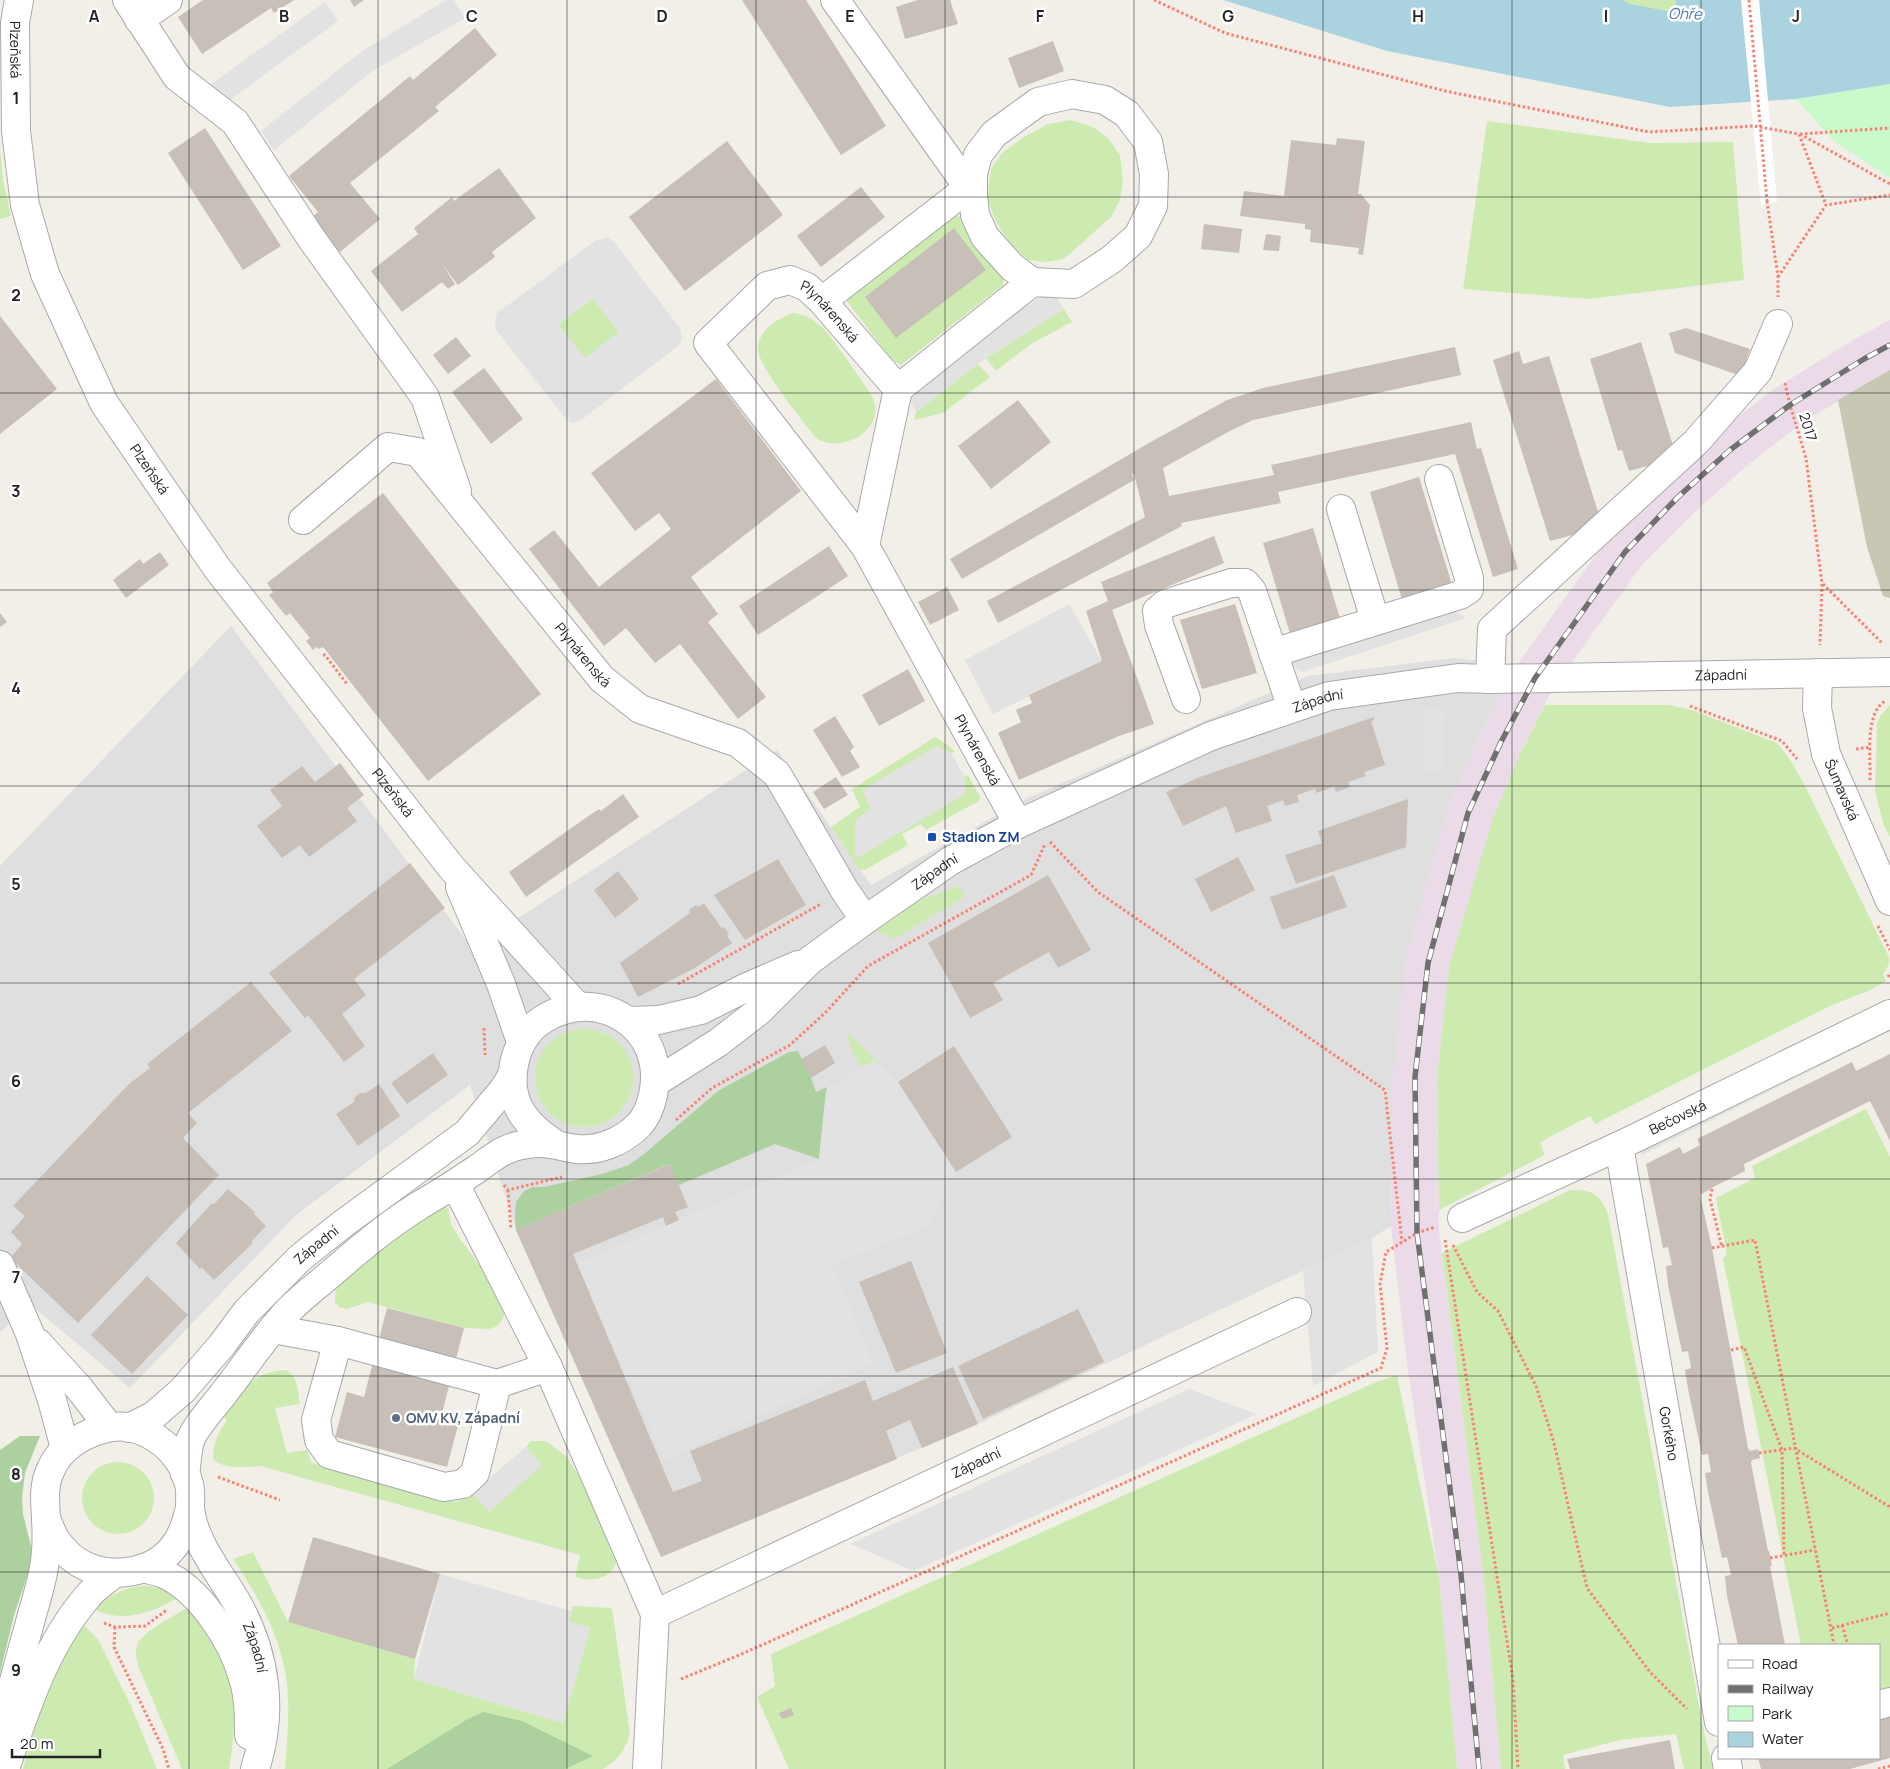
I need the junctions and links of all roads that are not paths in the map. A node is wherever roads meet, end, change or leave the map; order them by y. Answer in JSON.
{"nodes":[{"id":1,"x":19,"y":0,"type":"edge"},
{"id":2,"x":168,"y":0,"type":"edge"},
{"id":3,"x":835,"y":0,"type":"edge"},
{"id":4,"x":133,"y":10,"type":"edge"},
{"id":5,"x":970,"y":191,"type":"junction"},
{"id":6,"x":1032,"y":282,"type":"junction"},
{"id":7,"x":822,"y":301,"type":"junction"},
{"id":8,"x":1778,"y":324,"type":"road end"},
{"id":9,"x":898,"y":389,"type":"junction"},
{"id":10,"x":1439,"y":479,"type":"dead end"},
{"id":11,"x":462,"y":507,"type":"junction"},
{"id":12,"x":1341,"y":509,"type":"dead end"},
{"id":13,"x":303,"y":520,"type":"dead end"},
{"id":14,"x":864,"y":546,"type":"junction"},
{"id":15,"x":1375,"y":620,"type":"junction"},
{"id":16,"x":1273,"y":653,"type":"junction"},
{"id":17,"x":1890,"y":672,"type":"edge"},
{"id":18,"x":1818,"y":673,"type":"junction"},
{"id":19,"x":1490,"y":679,"type":"junction"},
{"id":20,"x":1186,"y":699,"type":"dead end"},
{"id":21,"x":1292,"y":708,"type":"junction"},
{"id":22,"x":1018,"y":824,"type":"junction"},
{"id":23,"x":451,"y":868,"type":"junction"},
{"id":24,"x":1884,"y":913,"type":"edge"},
{"id":25,"x":865,"y":920,"type":"junction"},
{"id":26,"x":809,"y":961,"type":"junction"},
{"id":27,"x":577,"y":1006,"type":"junction"},
{"id":28,"x":1890,"y":1014,"type":"edge"},
{"id":29,"x":630,"y":1021,"type":"junction"},
{"id":30,"x":522,"y":1042,"type":"junction"},
{"id":31,"x":513,"y":1074,"type":"junction"},
{"id":32,"x":656,"y":1082,"type":"junction"},
{"id":33,"x":555,"y":1144,"type":"junction"},
{"id":34,"x":1619,"y":1146,"type":"junction"},
{"id":35,"x":455,"y":1184,"type":"junction"},
{"id":36,"x":1452,"y":1221,"type":"road end"},
{"id":37,"x":0,"y":1265,"type":"edge"},
{"id":38,"x":1298,"y":1312,"type":"dead end"},
{"id":39,"x":273,"y":1329,"type":"junction"},
{"id":40,"x":30,"y":1334,"type":"junction"},
{"id":41,"x":338,"y":1341,"type":"junction"},
{"id":42,"x":548,"y":1367,"type":"junction"},
{"id":43,"x":496,"y":1384,"type":"junction"},
{"id":44,"x":120,"y":1427,"type":"junction"},
{"id":45,"x":65,"y":1448,"type":"junction"},
{"id":46,"x":185,"y":1474,"type":"junction"},
{"id":47,"x":190,"y":1508,"type":"junction"},
{"id":48,"x":46,"y":1519,"type":"junction"},
{"id":49,"x":143,"y":1568,"type":"junction"},
{"id":50,"x":114,"y":1573,"type":"junction"},
{"id":51,"x":655,"y":1614,"type":"junction"},
{"id":52,"x":1718,"y":1716,"type":"edge"},
{"id":53,"x":0,"y":1732,"type":"edge"},
{"id":54,"x":5,"y":1769,"type":"edge"},
{"id":55,"x":247,"y":1769,"type":"edge"},
{"id":56,"x":255,"y":1769,"type":"edge"},
{"id":57,"x":647,"y":1769,"type":"edge"}],
"edges":[{"from":1,"to":23,"type":"street","name":"Plzeňská"},
{"from":2,"to":4,"type":"street"},
{"from":3,"to":5,"type":"street"},
{"from":4,"to":11,"type":"street"},
{"from":5,"to":6,"type":"street"},
{"from":5,"to":6,"type":"street"},
{"from":5,"to":7,"type":"street"},
{"from":6,"to":9,"type":"street"},
{"from":7,"to":9,"type":"street","name":"Plynárenská"},
{"from":7,"to":14,"type":"street","name":"Plynárenská"},
{"from":8,"to":19,"type":"street"},
{"from":9,"to":14,"type":"street"},
{"from":10,"to":15,"type":"street"},
{"from":11,"to":13,"type":"street","name":"Plynárenská"},
{"from":11,"to":25,"type":"street","name":"Plynárenská"},
{"from":12,"to":15,"type":"street"},
{"from":14,"to":22,"type":"street","name":"Plynárenská"},
{"from":15,"to":16,"type":"street"},
{"from":16,"to":20,"type":"street"},
{"from":16,"to":21,"type":"street"},
{"from":17,"to":18,"type":"street","name":"Západní"},
{"from":18,"to":19,"type":"street","name":"Západní"},
{"from":18,"to":24,"type":"street","name":"Šumavská"},
{"from":19,"to":21,"type":"street","name":"Západní"},
{"from":21,"to":22,"type":"street","name":"Západní"},
{"from":22,"to":25,"type":"street","name":"Západní"},
{"from":23,"to":27,"type":"street","name":"Plzeňská"},
{"from":23,"to":30,"type":"street","name":"Plzeňská"},
{"from":25,"to":26,"type":"street","name":"Západní"},
{"from":26,"to":29,"type":"street","name":"Západní"},
{"from":26,"to":32,"type":"street","name":"Západní"},
{"from":27,"to":29,"type":"street","name":"Západní"},
{"from":27,"to":30,"type":"street","name":"Západní"},
{"from":28,"to":34,"type":"street","name":"Bečovská"},
{"from":29,"to":32,"type":"street","name":"Západní"},
{"from":30,"to":31,"type":"street","name":"Západní"},
{"from":31,"to":33,"type":"street","name":"Západní"},
{"from":31,"to":44,"type":"street","name":"Západní"},
{"from":32,"to":33,"type":"street","name":"Západní"},
{"from":33,"to":35,"type":"street","name":"Západní"},
{"from":34,"to":36,"type":"street","name":"Bečovská"},
{"from":34,"to":52,"type":"street","name":"Gorkého"},
{"from":35,"to":39,"type":"street","name":"Západní"},
{"from":35,"to":42,"type":"street"},
{"from":37,"to":40,"type":"street"},
{"from":38,"to":51,"type":"street","name":"Západní"},
{"from":39,"to":41,"type":"street"},
{"from":39,"to":46,"type":"street","name":"Západní"},
{"from":40,"to":44,"type":"street"},
{"from":40,"to":45,"type":"street"},
{"from":41,"to":43,"type":"street"},
{"from":41,"to":43,"type":"street"},
{"from":42,"to":43,"type":"street"},
{"from":42,"to":51,"type":"street"},
{"from":44,"to":45,"type":"street","name":"Západní"},
{"from":44,"to":46,"type":"street","name":"Západní"},
{"from":45,"to":48,"type":"street","name":"Západní"},
{"from":46,"to":47,"type":"street","name":"Západní"},
{"from":47,"to":49,"type":"street","name":"Západní"},
{"from":47,"to":56,"type":"street","name":"Západní"},
{"from":48,"to":50,"type":"street","name":"Západní"},
{"from":48,"to":53,"type":"street","name":"Západní"},
{"from":49,"to":50,"type":"street","name":"Západní"},
{"from":49,"to":55,"type":"street","name":"Západní"},
{"from":50,"to":54,"type":"street"},
{"from":51,"to":57,"type":"street"}]}
